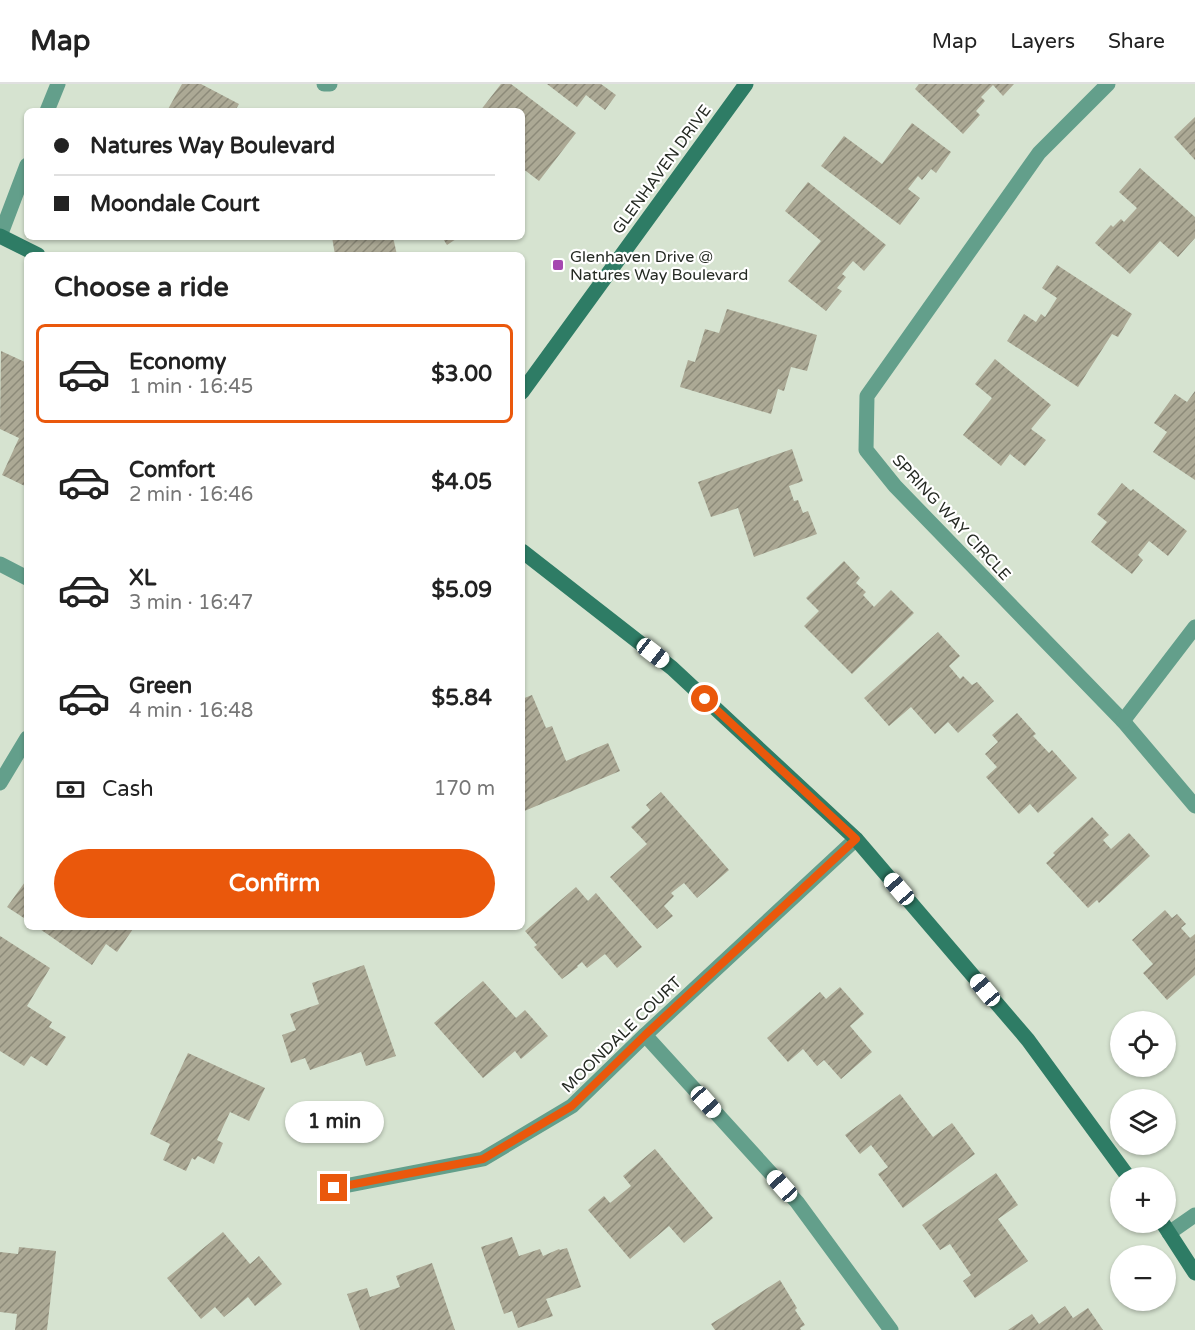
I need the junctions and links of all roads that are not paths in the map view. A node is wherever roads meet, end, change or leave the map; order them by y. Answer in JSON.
{"nodes":[{"id":1,"x":58,"y":84,"type":"edge"},
{"id":2,"x":324,"y":84,"type":"edge"},
{"id":3,"x":330,"y":84,"type":"edge"},
{"id":4,"x":746,"y":84,"type":"edge"},
{"id":5,"x":1108,"y":84,"type":"edge"},
{"id":6,"x":48,"y":108,"type":"edge"},
{"id":7,"x":24,"y":173,"type":"edge"},
{"id":8,"x":0,"y":236,"type":"edge"},
{"id":9,"x":32,"y":252,"type":"edge"},
{"id":10,"x":525,"y":388,"type":"edge"},
{"id":11,"x":525,"y":553,"type":"edge"},
{"id":12,"x":0,"y":564,"type":"edge"},
{"id":13,"x":24,"y":576,"type":"edge"},
{"id":14,"x":1195,"y":627,"type":"edge"},
{"id":15,"x":1123,"y":721,"type":"junction"},
{"id":16,"x":24,"y":743,"type":"edge"},
{"id":17,"x":0,"y":783,"type":"edge"},
{"id":18,"x":1195,"y":806,"type":"edge"},
{"id":19,"x":856,"y":839,"type":"junction"},
{"id":20,"x":645,"y":1035,"type":"junction"},
{"id":21,"x":1121,"y":1167,"type":"edge"},
{"id":22,"x":334,"y":1188,"type":"dead end"},
{"id":23,"x":1195,"y":1215,"type":"edge"},
{"id":24,"x":1176,"y":1223,"type":"edge"},
{"id":25,"x":1168,"y":1233,"type":"edge"},
{"id":26,"x":1195,"y":1273,"type":"edge"},
{"id":27,"x":891,"y":1330,"type":"edge"}],
"edges":[{"from":1,"to":6,"type":"street"},
{"from":2,"to":3,"type":"street"},
{"from":4,"to":10,"type":"street","name":"GLENHAVEN DRIVE"},
{"from":5,"to":15,"type":"street","name":"SPRING WAY CIRCLE"},
{"from":7,"to":8,"type":"street"},
{"from":8,"to":9,"type":"street"},
{"from":11,"to":19,"type":"street"},
{"from":12,"to":13,"type":"street"},
{"from":14,"to":15,"type":"street"},
{"from":15,"to":18,"type":"street","name":"SPRING WAY CIRCLE"},
{"from":16,"to":17,"type":"street"},
{"from":19,"to":20,"type":"street","name":"MOONDALE COURT"},
{"from":19,"to":21,"type":"street"},
{"from":20,"to":22,"type":"street","name":"MOONDALE COURT"},
{"from":20,"to":27,"type":"street"},
{"from":23,"to":24,"type":"street"},
{"from":25,"to":26,"type":"street"}]}
